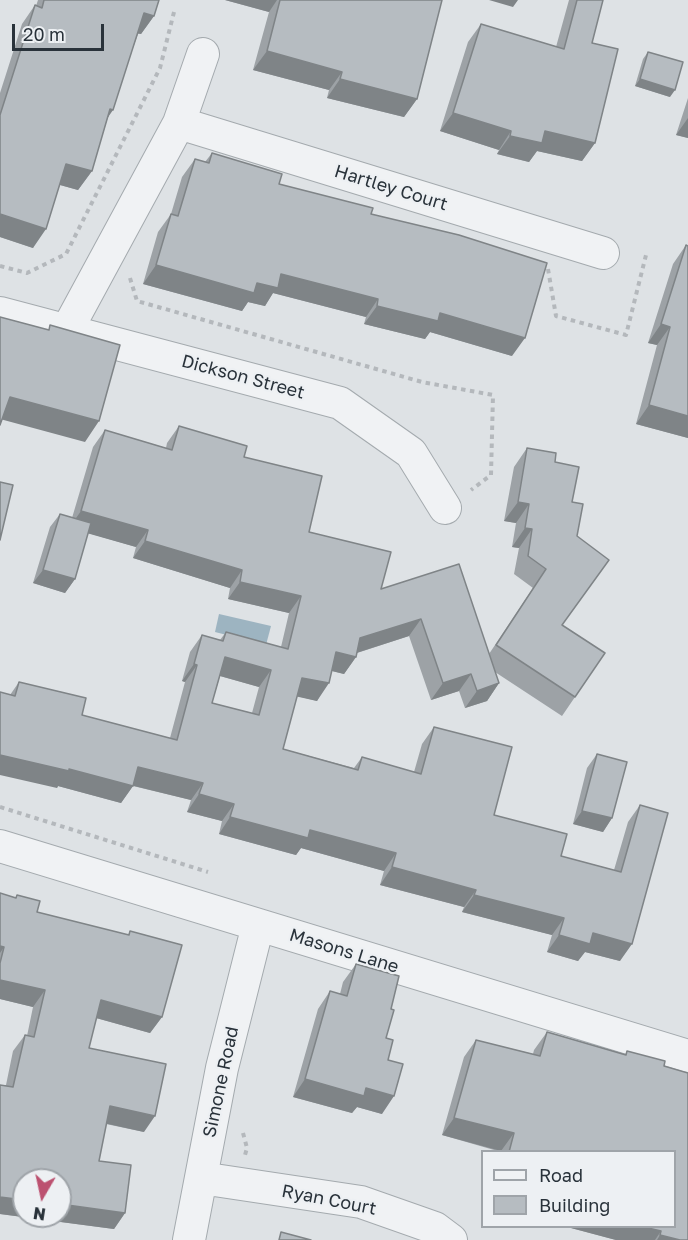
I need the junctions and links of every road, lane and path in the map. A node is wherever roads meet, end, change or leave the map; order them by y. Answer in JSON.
{"nodes":[{"id":1,"x":175,"y":8,"type":"dead end"},
{"id":2,"x":203,"y":54,"type":"dead end"},
{"id":3,"x":179,"y":123,"type":"junction"},
{"id":4,"x":647,"y":251,"type":"dead end"},
{"id":5,"x":603,"y":253,"type":"dead end"},
{"id":6,"x":546,"y":262,"type":"edge"},
{"id":7,"x":0,"y":266,"type":"edge"},
{"id":8,"x":128,"y":269,"type":"dead end"},
{"id":9,"x":0,"y":312,"type":"edge"},
{"id":10,"x":67,"y":330,"type":"junction"},
{"id":11,"x":445,"y":508,"type":"joint"},
{"id":12,"x":0,"y":807,"type":"edge"},
{"id":13,"x":0,"y":846,"type":"edge"},
{"id":14,"x":208,"y":872,"type":"dead end"},
{"id":15,"x":258,"y":925,"type":"junction"},
{"id":16,"x":688,"y":1056,"type":"edge"},
{"id":17,"x":243,"y":1131,"type":"dead end"},
{"id":18,"x":201,"y":1178,"type":"junction"},
{"id":19,"x":240,"y":1184,"type":"junction"},
{"id":20,"x":189,"y":1240,"type":"edge"},
{"id":21,"x":451,"y":1240,"type":"edge"}],
"edges":[{"from":1,"to":7,"type":"path"},
{"from":2,"to":3,"type":"street"},
{"from":3,"to":5,"type":"street","name":"Hartley Court"},
{"from":3,"to":10,"type":"street"},
{"from":4,"to":6,"type":"path"},
{"from":8,"to":11,"type":"path"},
{"from":9,"to":10,"type":"street","name":"Dickson Street"},
{"from":10,"to":11,"type":"street","name":"Dickson Street"},
{"from":12,"to":14,"type":"path"},
{"from":13,"to":15,"type":"street","name":"Masons Lane"},
{"from":15,"to":16,"type":"street","name":"Masons Lane"},
{"from":15,"to":18,"type":"street","name":"Simone Road"},
{"from":17,"to":19,"type":"path"},
{"from":18,"to":19,"type":"street","name":"Ryan Court"},
{"from":18,"to":20,"type":"street","name":"Simone Road"},
{"from":19,"to":21,"type":"street","name":"Ryan Court"}]}
